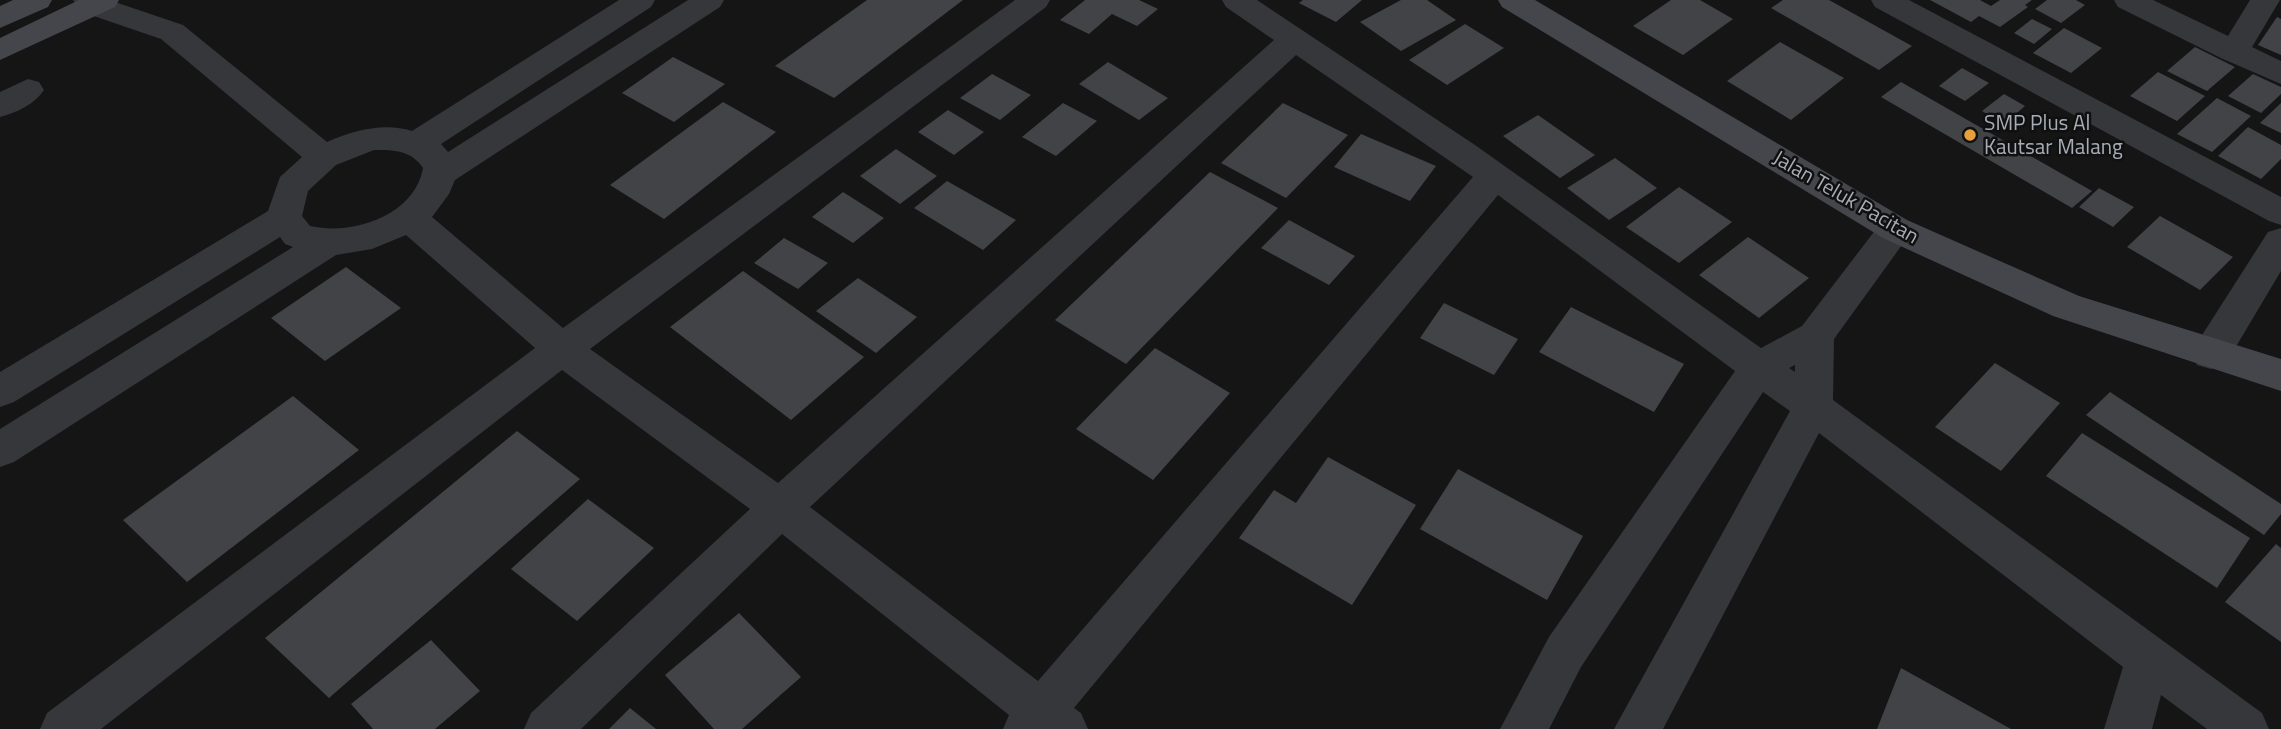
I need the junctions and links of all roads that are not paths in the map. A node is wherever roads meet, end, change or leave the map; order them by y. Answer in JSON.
{"nodes":[{"id":1,"x":37,"y":0,"type":"edge"},
{"id":2,"x":158,"y":0,"type":"edge"},
{"id":3,"x":640,"y":0,"type":"edge"},
{"id":4,"x":709,"y":0,"type":"edge"},
{"id":5,"x":1035,"y":0,"type":"edge"},
{"id":6,"x":1237,"y":0,"type":"edge"},
{"id":7,"x":1513,"y":0,"type":"edge"},
{"id":8,"x":1886,"y":0,"type":"edge"},
{"id":9,"x":2129,"y":0,"type":"edge"},
{"id":10,"x":2265,"y":0,"type":"edge"},
{"id":11,"x":95,"y":2,"type":"edge"},
{"id":12,"x":0,"y":18,"type":"edge"},
{"id":13,"x":172,"y":32,"type":"junction"},
{"id":14,"x":1293,"y":40,"type":"junction"},
{"id":15,"x":0,"y":50,"type":"edge"},
{"id":16,"x":2234,"y":52,"type":"junction"},
{"id":17,"x":2281,"y":74,"type":"edge"},
{"id":18,"x":28,"y":90,"type":"dead end"},
{"id":19,"x":0,"y":106,"type":"edge"},
{"id":20,"x":418,"y":143,"type":"junction"},
{"id":21,"x":324,"y":157,"type":"junction"},
{"id":22,"x":441,"y":173,"type":"junction"},
{"id":23,"x":1493,"y":176,"type":"junction"},
{"id":24,"x":2281,"y":212,"type":"edge"},
{"id":25,"x":284,"y":218,"type":"junction"},
{"id":26,"x":410,"y":218,"type":"junction"},
{"id":27,"x":1895,"y":229,"type":"junction"},
{"id":28,"x":2281,"y":241,"type":"edge"},
{"id":29,"x":327,"y":243,"type":"junction"},
{"id":30,"x":1815,"y":336,"type":"junction"},
{"id":31,"x":562,"y":349,"type":"junction"},
{"id":32,"x":2211,"y":354,"type":"junction"},
{"id":33,"x":1759,"y":367,"type":"junction"},
{"id":34,"x":2281,"y":375,"type":"edge"},
{"id":35,"x":0,"y":391,"type":"edge"},
{"id":36,"x":1813,"y":406,"type":"junction"},
{"id":37,"x":0,"y":450,"type":"edge"},
{"id":38,"x":780,"y":508,"type":"junction"},
{"id":39,"x":2148,"y":660,"type":"junction"},
{"id":40,"x":1044,"y":723,"type":"edge"},
{"id":41,"x":64,"y":729,"type":"edge"},
{"id":42,"x":548,"y":729,"type":"edge"},
{"id":43,"x":1524,"y":729,"type":"edge"},
{"id":44,"x":1638,"y":729,"type":"edge"},
{"id":45,"x":2128,"y":729,"type":"edge"},
{"id":46,"x":2245,"y":729,"type":"edge"}],
"edges":[{"from":1,"to":12,"type":"street"},
{"from":2,"to":13,"type":"street"},
{"from":3,"to":20,"type":"street"},
{"from":4,"to":22,"type":"street"},
{"from":5,"to":31,"type":"street"},
{"from":6,"to":14,"type":"street"},
{"from":7,"to":27,"type":"street","name":"Jalan Teluk Pacitan"},
{"from":8,"to":24,"type":"street"},
{"from":9,"to":16,"type":"street"},
{"from":10,"to":16,"type":"street"},
{"from":11,"to":13,"type":"street"},
{"from":11,"to":15,"type":"street"},
{"from":13,"to":21,"type":"street"},
{"from":14,"to":23,"type":"street"},
{"from":14,"to":38,"type":"street"},
{"from":16,"to":17,"type":"street"},
{"from":18,"to":19,"type":"street"},
{"from":20,"to":21,"type":"street"},
{"from":20,"to":22,"type":"street"},
{"from":21,"to":25,"type":"street"},
{"from":22,"to":26,"type":"street"},
{"from":23,"to":33,"type":"street"},
{"from":23,"to":40,"type":"street"},
{"from":25,"to":29,"type":"street"},
{"from":25,"to":35,"type":"street"},
{"from":26,"to":29,"type":"street"},
{"from":26,"to":31,"type":"street"},
{"from":27,"to":30,"type":"street"},
{"from":27,"to":32,"type":"street","name":"Jalan Teluk Pacitan"},
{"from":28,"to":32,"type":"street"},
{"from":29,"to":37,"type":"street"},
{"from":30,"to":33,"type":"street"},
{"from":30,"to":36,"type":"street"},
{"from":31,"to":38,"type":"street"},
{"from":31,"to":41,"type":"street"},
{"from":32,"to":34,"type":"street","name":"Jalan Teluk Pacitan"},
{"from":33,"to":36,"type":"street"},
{"from":33,"to":43,"type":"street"},
{"from":36,"to":39,"type":"street"},
{"from":36,"to":44,"type":"street"},
{"from":38,"to":40,"type":"street"},
{"from":38,"to":42,"type":"street"},
{"from":39,"to":45,"type":"street"},
{"from":39,"to":46,"type":"street"}]}
